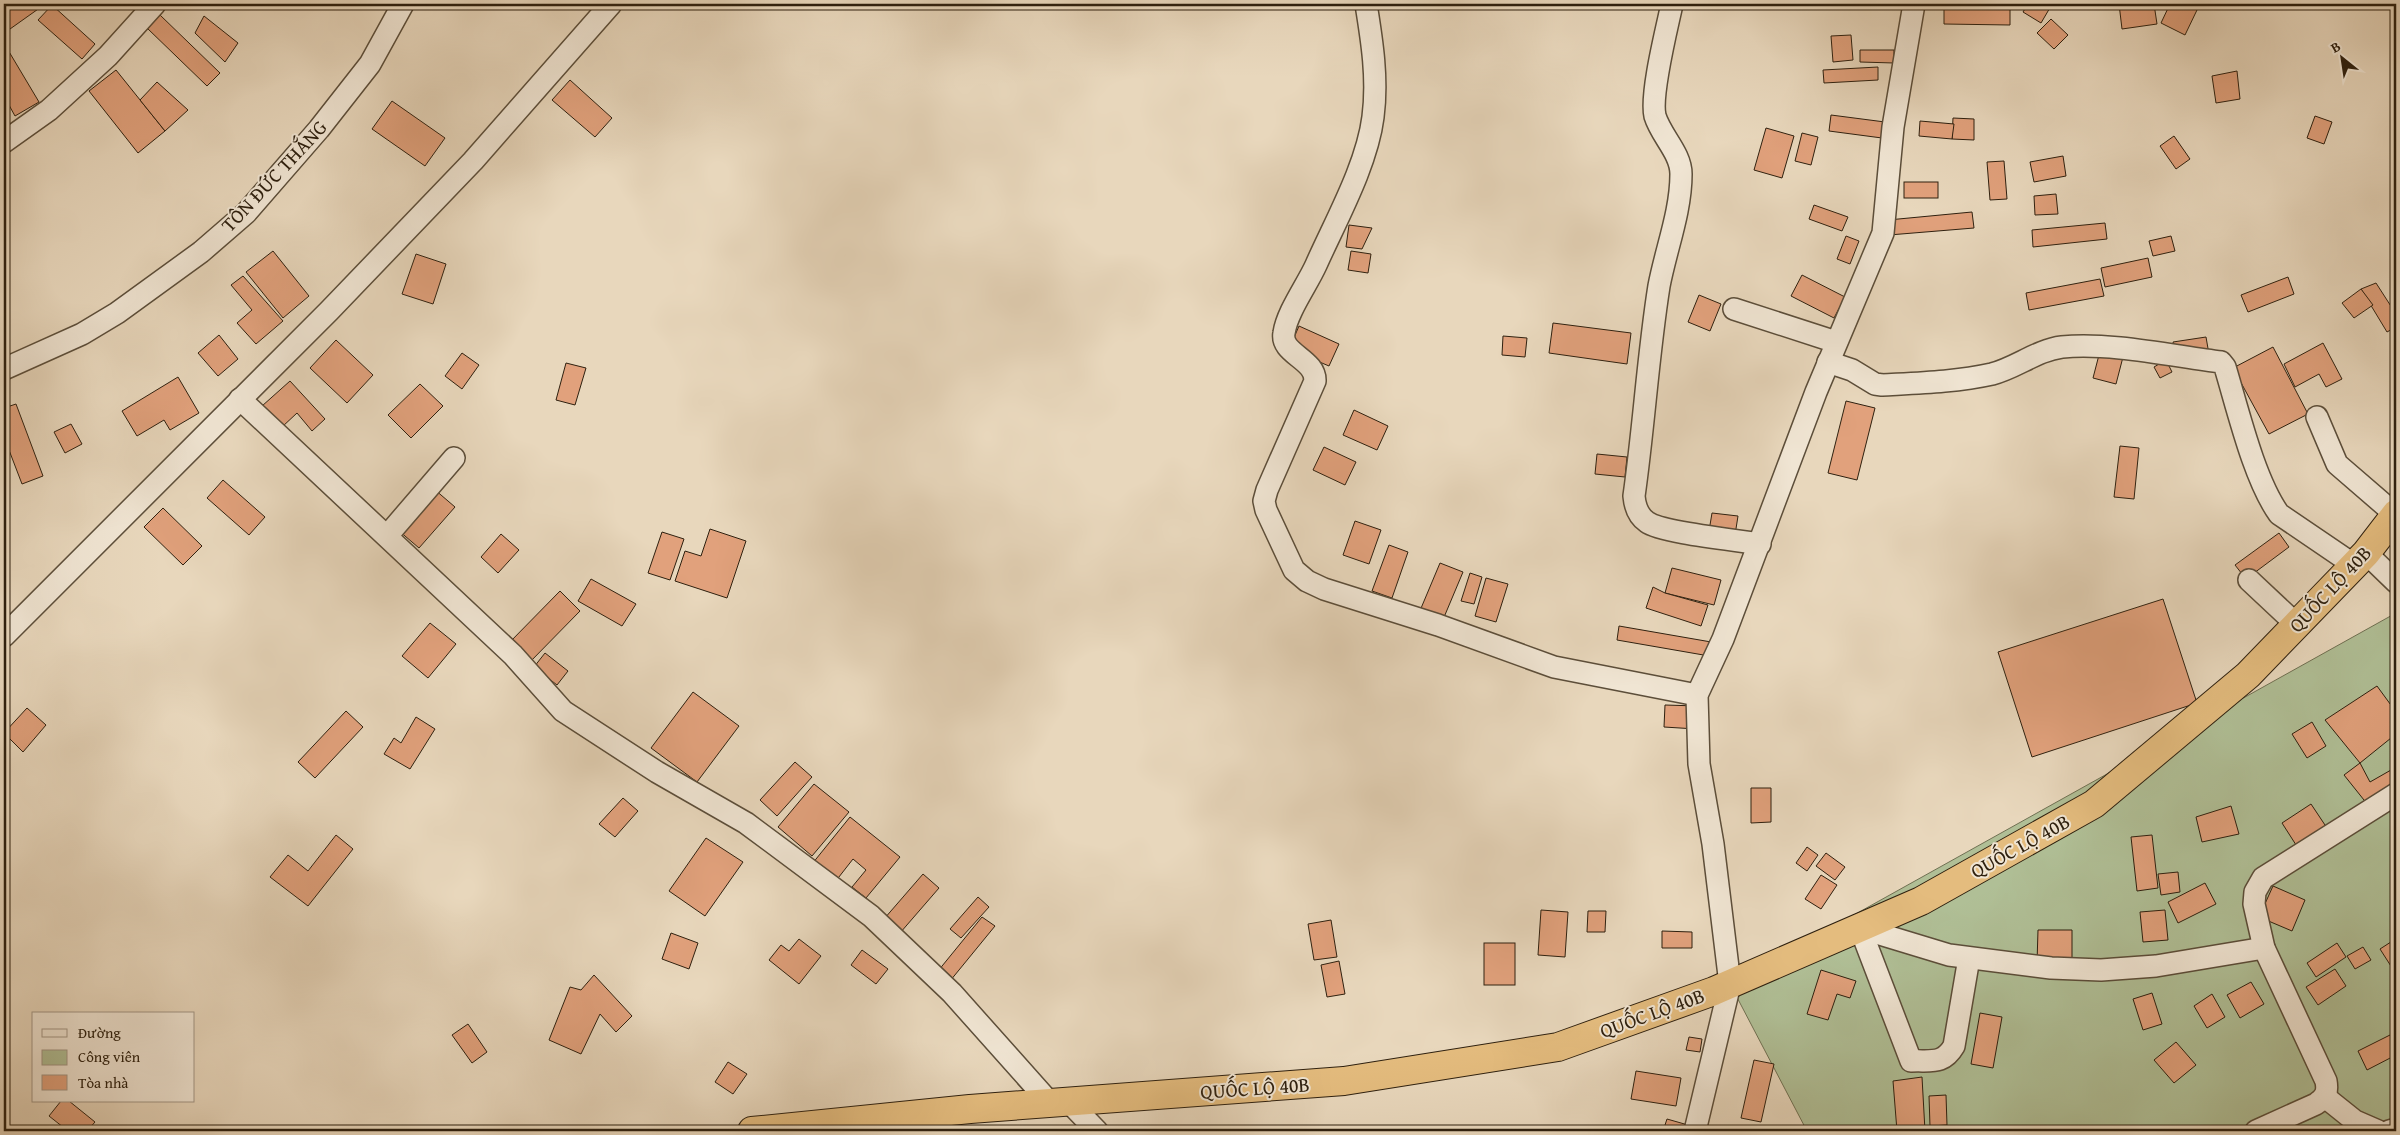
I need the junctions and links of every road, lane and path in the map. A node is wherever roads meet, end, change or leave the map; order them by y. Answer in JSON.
{"nodes":[{"id":1,"x":156,"y":4,"type":"edge"},
{"id":2,"x":403,"y":4,"type":"edge"},
{"id":3,"x":611,"y":4,"type":"edge"},
{"id":4,"x":1366,"y":4,"type":"edge"},
{"id":5,"x":1672,"y":4,"type":"edge"},
{"id":6,"x":1914,"y":4,"type":"edge"},
{"id":7,"x":4,"y":142,"type":"edge"},
{"id":8,"x":1734,"y":309,"type":"dead end"},
{"id":9,"x":1836,"y":342,"type":"junction"},
{"id":10,"x":1828,"y":362,"type":"junction"},
{"id":11,"x":4,"y":369,"type":"edge"},
{"id":12,"x":240,"y":399,"type":"junction"},
{"id":13,"x":2317,"y":417,"type":"dead end"},
{"id":14,"x":454,"y":458,"type":"dead end"},
{"id":15,"x":2396,"y":514,"type":"edge"},
{"id":16,"x":387,"y":536,"type":"junction"},
{"id":17,"x":1760,"y":544,"type":"junction"},
{"id":18,"x":2360,"y":559,"type":"junction"},
{"id":19,"x":2248,"y":580,"type":"dead end"},
{"id":20,"x":2396,"y":582,"type":"edge"},
{"id":21,"x":2297,"y":625,"type":"junction"},
{"id":22,"x":4,"y":636,"type":"edge"},
{"id":23,"x":1697,"y":695,"type":"junction"},
{"id":24,"x":2396,"y":794,"type":"edge"},
{"id":25,"x":1860,"y":928,"type":"junction"},
{"id":26,"x":2264,"y":948,"type":"junction"},
{"id":27,"x":1969,"y":958,"type":"junction"},
{"id":28,"x":1730,"y":984,"type":"junction"},
{"id":29,"x":2324,"y":1098,"type":"junction"},
{"id":30,"x":1060,"y":1103,"type":"junction"},
{"id":31,"x":2396,"y":1129,"type":"edge"},
{"id":32,"x":752,"y":1131,"type":"edge"},
{"id":33,"x":1097,"y":1131,"type":"edge"},
{"id":34,"x":1696,"y":1131,"type":"edge"},
{"id":35,"x":2256,"y":1131,"type":"edge"},
{"id":36,"x":2378,"y":1131,"type":"edge"},
{"id":37,"x":2389,"y":1131,"type":"edge"}],
"edges":[{"from":1,"to":7,"type":"street"},
{"from":2,"to":11,"type":"street","name":"TÔN ĐỨC THẮNG"},
{"from":3,"to":12,"type":"street"},
{"from":4,"to":23,"type":"street"},
{"from":5,"to":17,"type":"street"},
{"from":6,"to":9,"type":"street"},
{"from":8,"to":9,"type":"street"},
{"from":9,"to":10,"type":"street"},
{"from":10,"to":17,"type":"street"},
{"from":10,"to":18,"type":"street"},
{"from":12,"to":16,"type":"street"},
{"from":12,"to":22,"type":"street"},
{"from":13,"to":15,"type":"street"},
{"from":14,"to":16,"type":"street"},
{"from":15,"to":18,"type":"highway","name":"QUỐC LỘ 40B"},
{"from":16,"to":30,"type":"street"},
{"from":17,"to":23,"type":"street"},
{"from":18,"to":20,"type":"street"},
{"from":18,"to":21,"type":"highway","name":"QUỐC LỘ 40B"},
{"from":19,"to":21,"type":"street"},
{"from":21,"to":25,"type":"highway","name":"QUỐC LỘ 40B"},
{"from":23,"to":28,"type":"street"},
{"from":24,"to":26,"type":"street"},
{"from":25,"to":27,"type":"street"},
{"from":25,"to":27,"type":"street"},
{"from":25,"to":28,"type":"highway","name":"QUỐC LỘ 40B"},
{"from":26,"to":27,"type":"street"},
{"from":26,"to":29,"type":"street"},
{"from":28,"to":30,"type":"highway","name":"QUỐC LỘ 40B"},
{"from":28,"to":34,"type":"street"},
{"from":29,"to":35,"type":"street"},
{"from":29,"to":36,"type":"street"},
{"from":30,"to":32,"type":"highway","name":"QUỐC LỘ 40B"},
{"from":30,"to":33,"type":"street"},
{"from":31,"to":37,"type":"street"}]}
